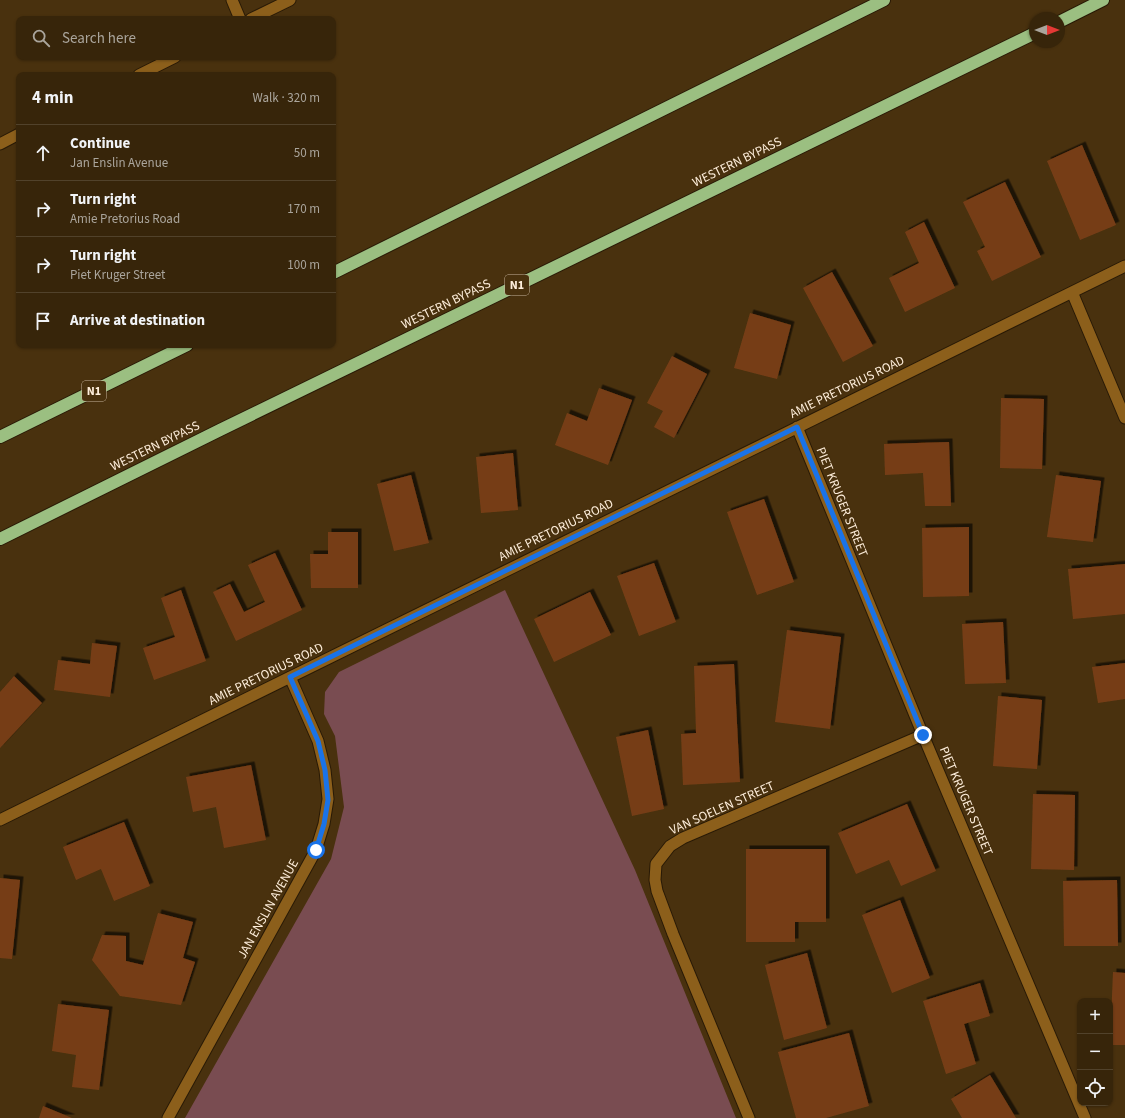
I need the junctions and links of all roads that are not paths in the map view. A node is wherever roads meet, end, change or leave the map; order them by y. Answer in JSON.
{"nodes":[{"id":1,"x":232,"y":0,"type":"edge"},
{"id":2,"x":290,"y":0,"type":"edge"},
{"id":3,"x":884,"y":0,"type":"edge"},
{"id":4,"x":1103,"y":0,"type":"edge"},
{"id":5,"x":239,"y":16,"type":"edge"},
{"id":6,"x":257,"y":16,"type":"edge"},
{"id":7,"x":1065,"y":19,"type":"edge"},
{"id":8,"x":1029,"y":36,"type":"edge"},
{"id":9,"x":169,"y":60,"type":"edge"},
{"id":10,"x":145,"y":72,"type":"edge"},
{"id":11,"x":16,"y":136,"type":"edge"},
{"id":12,"x":0,"y":144,"type":"edge"},
{"id":13,"x":1125,"y":266,"type":"edge"},
{"id":14,"x":336,"y":272,"type":"edge"},
{"id":15,"x":1072,"y":292,"type":"junction"},
{"id":16,"x":181,"y":348,"type":"edge"},
{"id":17,"x":1125,"y":418,"type":"edge"},
{"id":18,"x":797,"y":427,"type":"junction"},
{"id":19,"x":0,"y":437,"type":"edge"},
{"id":20,"x":0,"y":539,"type":"edge"},
{"id":21,"x":290,"y":677,"type":"junction"},
{"id":22,"x":923,"y":735,"type":"junction"},
{"id":23,"x":0,"y":820,"type":"edge"},
{"id":24,"x":168,"y":1118,"type":"edge"},
{"id":25,"x":749,"y":1118,"type":"edge"},
{"id":26,"x":1085,"y":1118,"type":"edge"}],
"edges":[{"from":1,"to":5,"type":"street"},
{"from":2,"to":6,"type":"street"},
{"from":3,"to":14,"type":"highway"},
{"from":4,"to":7,"type":"highway"},
{"from":8,"to":20,"type":"highway","name":"WESTERN BYPASS","number":"N1"},
{"from":9,"to":10,"type":"street"},
{"from":11,"to":12,"type":"street"},
{"from":13,"to":15,"type":"street","name":"AMIE PRETORIUS ROAD"},
{"from":15,"to":17,"type":"street"},
{"from":15,"to":18,"type":"street","name":"AMIE PRETORIUS ROAD"},
{"from":16,"to":19,"type":"highway","number":"N1"},
{"from":18,"to":21,"type":"street","name":"AMIE PRETORIUS ROAD"},
{"from":18,"to":22,"type":"street","name":"PIET KRUGER STREET"},
{"from":21,"to":23,"type":"street","name":"AMIE PRETORIUS ROAD"},
{"from":21,"to":24,"type":"street","name":"JAN ENSLIN AVENUE"},
{"from":22,"to":25,"type":"street","name":"VAN SOELEN STREET"},
{"from":22,"to":26,"type":"street","name":"PIET KRUGER STREET"}]}
